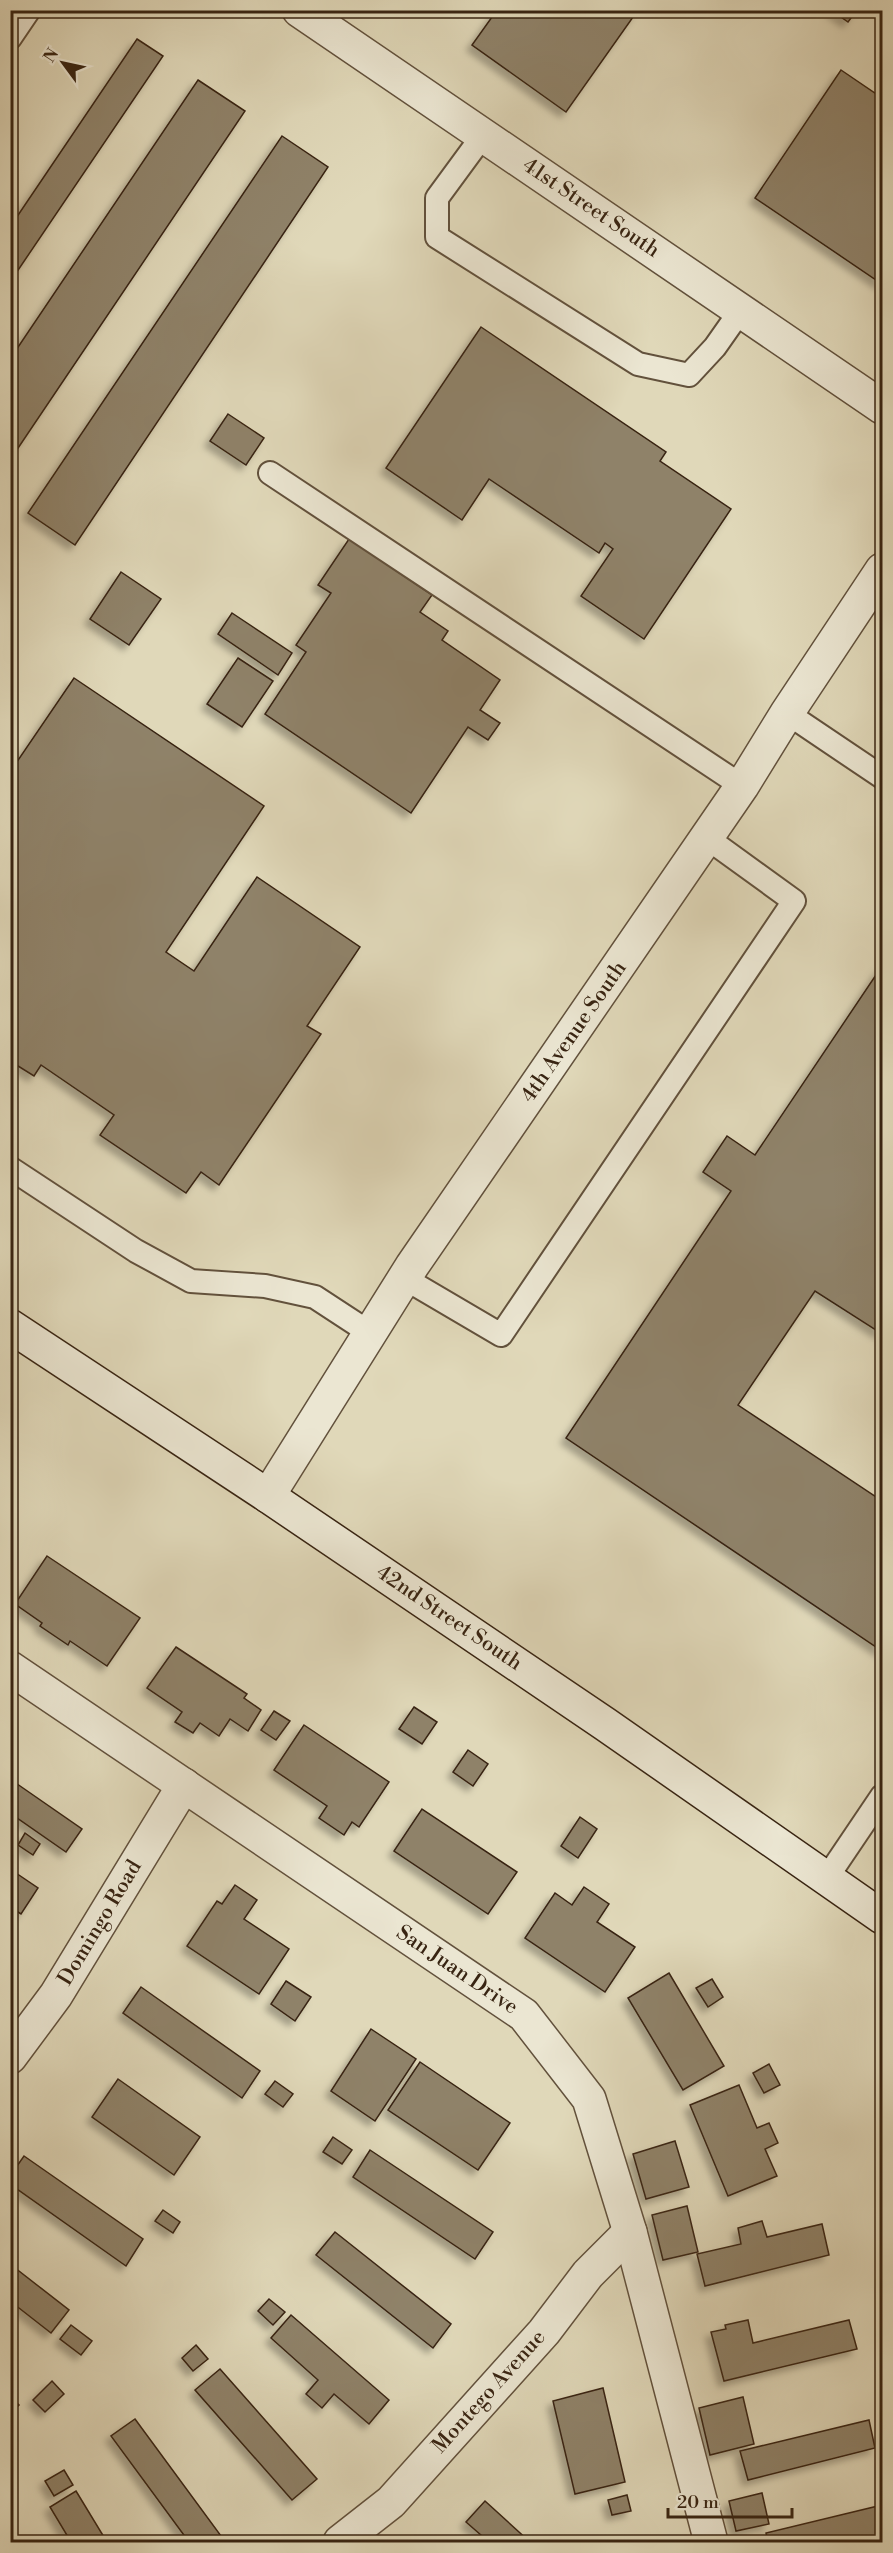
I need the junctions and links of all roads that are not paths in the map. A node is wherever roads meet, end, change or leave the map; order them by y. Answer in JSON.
{"nodes":[{"id":1,"x":29,"y":10,"type":"edge"},
{"id":2,"x":299,"y":10,"type":"edge"},
{"id":3,"x":10,"y":38,"type":"edge"},
{"id":4,"x":484,"y":134,"type":"junction"},
{"id":5,"x":741,"y":310,"type":"junction"},
{"id":6,"x":882,"y":407,"type":"edge"},
{"id":7,"x":270,"y":473,"type":"dead end"},
{"id":8,"x":882,"y":570,"type":"edge"},
{"id":9,"x":787,"y":713,"type":"junction"},
{"id":10,"x":882,"y":777,"type":"edge"},
{"id":11,"x":742,"y":786,"type":"junction"},
{"id":12,"x":707,"y":838,"type":"junction"},
{"id":13,"x":10,"y":1168,"type":"edge"},
{"id":14,"x":404,"y":1278,"type":"junction"},
{"id":15,"x":10,"y":1326,"type":"edge"},
{"id":16,"x":370,"y":1333,"type":"junction"},
{"id":17,"x":268,"y":1496,"type":"junction"},
{"id":18,"x":10,"y":1668,"type":"edge"},
{"id":19,"x":184,"y":1785,"type":"junction"},
{"id":20,"x":882,"y":1796,"type":"edge"},
{"id":21,"x":826,"y":1880,"type":"junction"},
{"id":22,"x":882,"y":1917,"type":"edge"},
{"id":23,"x":10,"y":2057,"type":"edge"},
{"id":24,"x":630,"y":2232,"type":"junction"},
{"id":25,"x":340,"y":2542,"type":"edge"},
{"id":26,"x":711,"y":2542,"type":"edge"}],
"edges":[{"from":1,"to":3,"type":"lane"},
{"from":2,"to":4,"type":"street","name":"41st Street South"},
{"from":4,"to":5,"type":"street","name":"41st Street South"},
{"from":4,"to":5,"type":"lane"},
{"from":5,"to":6,"type":"street","name":"41st Street South"},
{"from":7,"to":11,"type":"lane"},
{"from":8,"to":9,"type":"street","name":"4th Avenue South"},
{"from":9,"to":10,"type":"lane"},
{"from":9,"to":11,"type":"street","name":"4th Avenue South"},
{"from":11,"to":12,"type":"street","name":"4th Avenue South"},
{"from":12,"to":14,"type":"street","name":"4th Avenue South"},
{"from":12,"to":14,"type":"lane"},
{"from":13,"to":16,"type":"lane"},
{"from":14,"to":16,"type":"street","name":"4th Avenue South"},
{"from":15,"to":17,"type":"street","name":"42nd Street South"},
{"from":16,"to":17,"type":"street","name":"4th Avenue South"},
{"from":17,"to":21,"type":"street","name":"42nd Street South"},
{"from":18,"to":19,"type":"street","name":"San Juan Drive"},
{"from":19,"to":23,"type":"street","name":"Domingo Road"},
{"from":19,"to":24,"type":"street","name":"San Juan Drive"},
{"from":20,"to":21,"type":"lane"},
{"from":21,"to":22,"type":"street","name":"42nd Street South"},
{"from":24,"to":25,"type":"street","name":"Montego Avenue"},
{"from":24,"to":26,"type":"street","name":"San Juan Drive"}]}
